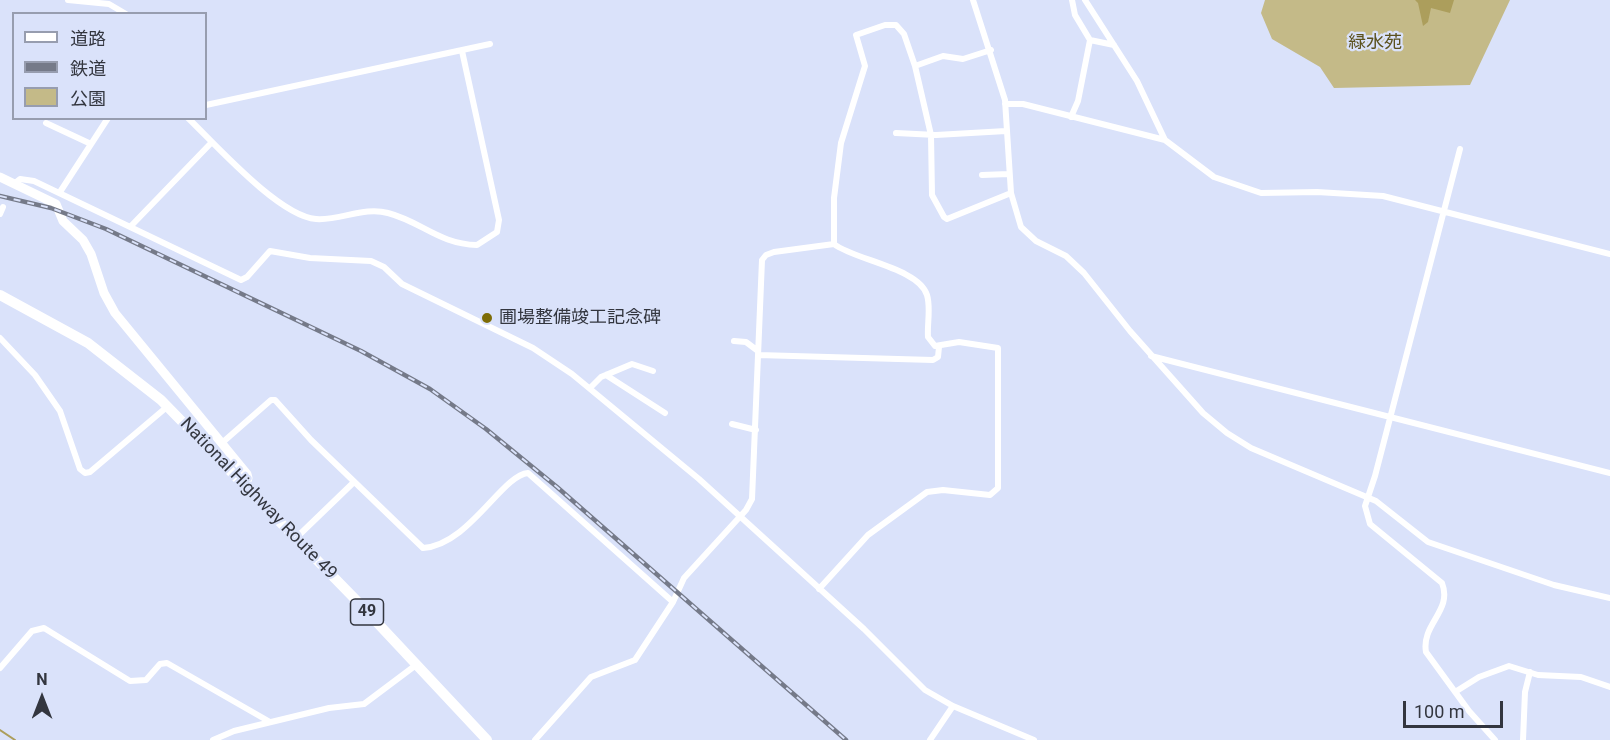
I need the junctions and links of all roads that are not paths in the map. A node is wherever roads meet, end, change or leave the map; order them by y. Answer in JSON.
{"nodes":[{"id":1,"x":68,"y":0,"type":"edge"},
{"id":2,"x":973,"y":0,"type":"edge"},
{"id":3,"x":1072,"y":0,"type":"edge"},
{"id":4,"x":1085,"y":0,"type":"edge"},
{"id":5,"x":123,"y":12,"type":"edge"},
{"id":6,"x":1090,"y":40,"type":"junction"},
{"id":7,"x":490,"y":44,"type":"dead end"},
{"id":8,"x":1114,"y":45,"type":"junction"},
{"id":9,"x":991,"y":50,"type":"junction"},
{"id":10,"x":462,"y":51,"type":"junction"},
{"id":11,"x":915,"y":66,"type":"junction"},
{"id":12,"x":1005,"y":104,"type":"junction"},
{"id":13,"x":207,"y":105,"type":"edge"},
{"id":14,"x":1071,"y":117,"type":"junction"},
{"id":15,"x":107,"y":120,"type":"edge"},
{"id":16,"x":190,"y":120,"type":"edge"},
{"id":17,"x":46,"y":123,"type":"dead end"},
{"id":18,"x":1006,"y":130,"type":"junction"},
{"id":19,"x":896,"y":133,"type":"dead end"},
{"id":20,"x":931,"y":135,"type":"junction"},
{"id":21,"x":1165,"y":140,"type":"junction"},
{"id":22,"x":212,"y":142,"type":"junction"},
{"id":23,"x":91,"y":144,"type":"junction"},
{"id":24,"x":1460,"y":149,"type":"dead end"},
{"id":25,"x":1009,"y":174,"type":"junction"},
{"id":26,"x":982,"y":175,"type":"dead end"},
{"id":27,"x":0,"y":177,"type":"edge"},
{"id":28,"x":15,"y":183,"type":"junction"},
{"id":29,"x":60,"y":192,"type":"junction"},
{"id":30,"x":1011,"y":193,"type":"junction"},
{"id":31,"x":3,"y":207,"type":"dead end"},
{"id":32,"x":1443,"y":212,"type":"junction"},
{"id":33,"x":0,"y":214,"type":"edge"},
{"id":34,"x":131,"y":226,"type":"junction"},
{"id":35,"x":834,"y":244,"type":"junction"},
{"id":36,"x":1610,"y":254,"type":"edge"},
{"id":37,"x":0,"y":295,"type":"edge"},
{"id":38,"x":0,"y":338,"type":"edge"},
{"id":39,"x":734,"y":341,"type":"dead end"},
{"id":40,"x":939,"y":347,"type":"junction"},
{"id":41,"x":758,"y":353,"type":"junction"},
{"id":42,"x":1151,"y":356,"type":"junction"},
{"id":43,"x":653,"y":371,"type":"dead end"},
{"id":44,"x":606,"y":375,"type":"junction"},
{"id":45,"x":590,"y":388,"type":"junction"},
{"id":46,"x":168,"y":406,"type":"junction"},
{"id":47,"x":665,"y":413,"type":"dead end"},
{"id":48,"x":1390,"y":416,"type":"junction"},
{"id":49,"x":732,"y":424,"type":"dead end"},
{"id":50,"x":756,"y":430,"type":"junction"},
{"id":51,"x":223,"y":442,"type":"junction"},
{"id":52,"x":1610,"y":473,"type":"edge"},
{"id":53,"x":354,"y":482,"type":"junction"},
{"id":54,"x":245,"y":487,"type":"junction"},
{"id":55,"x":1367,"y":497,"type":"junction"},
{"id":56,"x":739,"y":517,"type":"junction"},
{"id":57,"x":296,"y":538,"type":"junction"},
{"id":58,"x":819,"y":589,"type":"junction"},
{"id":59,"x":1610,"y":598,"type":"edge"},
{"id":60,"x":674,"y":602,"type":"junction"},
{"id":61,"x":416,"y":665,"type":"junction"},
{"id":62,"x":0,"y":668,"type":"edge"},
{"id":63,"x":1530,"y":672,"type":"junction"},
{"id":64,"x":1610,"y":687,"type":"edge"},
{"id":65,"x":1455,"y":692,"type":"junction"},
{"id":66,"x":953,"y":706,"type":"junction"},
{"id":67,"x":270,"y":722,"type":"junction"},
{"id":68,"x":213,"y":740,"type":"edge"},
{"id":69,"x":487,"y":740,"type":"edge"},
{"id":70,"x":535,"y":740,"type":"edge"},
{"id":71,"x":930,"y":740,"type":"edge"},
{"id":72,"x":1034,"y":740,"type":"edge"},
{"id":73,"x":1495,"y":740,"type":"edge"},
{"id":74,"x":1523,"y":740,"type":"edge"}],
"edges":[{"from":1,"to":5,"type":"street"},
{"from":2,"to":9,"type":"street"},
{"from":3,"to":6,"type":"street"},
{"from":4,"to":8,"type":"street"},
{"from":6,"to":8,"type":"street"},
{"from":6,"to":14,"type":"street"},
{"from":7,"to":10,"type":"street"},
{"from":8,"to":21,"type":"street"},
{"from":9,"to":11,"type":"street"},
{"from":9,"to":12,"type":"street"},
{"from":10,"to":13,"type":"street"},
{"from":10,"to":22,"type":"street"},
{"from":11,"to":20,"type":"street"},
{"from":11,"to":35,"type":"street"},
{"from":12,"to":14,"type":"street"},
{"from":12,"to":18,"type":"street"},
{"from":14,"to":21,"type":"street"},
{"from":15,"to":23,"type":"street"},
{"from":16,"to":22,"type":"street"},
{"from":17,"to":23,"type":"street"},
{"from":18,"to":20,"type":"street"},
{"from":18,"to":25,"type":"street"},
{"from":19,"to":20,"type":"street"},
{"from":20,"to":30,"type":"street"},
{"from":21,"to":32,"type":"street"},
{"from":22,"to":34,"type":"street"},
{"from":23,"to":29,"type":"street"},
{"from":24,"to":32,"type":"street"},
{"from":25,"to":26,"type":"street"},
{"from":25,"to":30,"type":"street"},
{"from":27,"to":28,"type":"main road"},
{"from":28,"to":29,"type":"street"},
{"from":28,"to":51,"type":"main road"},
{"from":29,"to":34,"type":"street"},
{"from":30,"to":42,"type":"street"},
{"from":31,"to":33,"type":"street"},
{"from":32,"to":36,"type":"street"},
{"from":32,"to":48,"type":"street"},
{"from":34,"to":45,"type":"street"},
{"from":35,"to":40,"type":"street"},
{"from":35,"to":41,"type":"street"},
{"from":37,"to":46,"type":"highway","name":"National Highway Route 49","number":"49"},
{"from":38,"to":46,"type":"street"},
{"from":39,"to":41,"type":"street"},
{"from":40,"to":41,"type":"street"},
{"from":40,"to":58,"type":"street"},
{"from":41,"to":50,"type":"street"},
{"from":42,"to":48,"type":"street"},
{"from":42,"to":55,"type":"street"},
{"from":43,"to":44,"type":"street"},
{"from":44,"to":45,"type":"street"},
{"from":44,"to":47,"type":"street"},
{"from":45,"to":56,"type":"street"},
{"from":46,"to":54,"type":"highway","name":"National Highway Route 49","number":"49"},
{"from":48,"to":52,"type":"street"},
{"from":48,"to":55,"type":"street"},
{"from":49,"to":50,"type":"street"},
{"from":50,"to":56,"type":"street"},
{"from":51,"to":53,"type":"street"},
{"from":51,"to":54,"type":"main road"},
{"from":53,"to":57,"type":"street"},
{"from":53,"to":60,"type":"street"},
{"from":54,"to":57,"type":"highway","name":"National Highway Route 49","number":"49"},
{"from":55,"to":59,"type":"street"},
{"from":55,"to":65,"type":"street"},
{"from":56,"to":58,"type":"street"},
{"from":56,"to":60,"type":"street"},
{"from":57,"to":61,"type":"highway","name":"National Highway Route 49","number":"49"},
{"from":58,"to":66,"type":"street"},
{"from":60,"to":70,"type":"street"},
{"from":61,"to":67,"type":"street"},
{"from":61,"to":69,"type":"highway","name":"National Highway Route 49","number":"49"},
{"from":62,"to":67,"type":"street"},
{"from":63,"to":64,"type":"street"},
{"from":63,"to":65,"type":"street"},
{"from":63,"to":74,"type":"street"},
{"from":65,"to":73,"type":"street"},
{"from":66,"to":71,"type":"street"},
{"from":66,"to":72,"type":"street"},
{"from":67,"to":68,"type":"street"}]}
